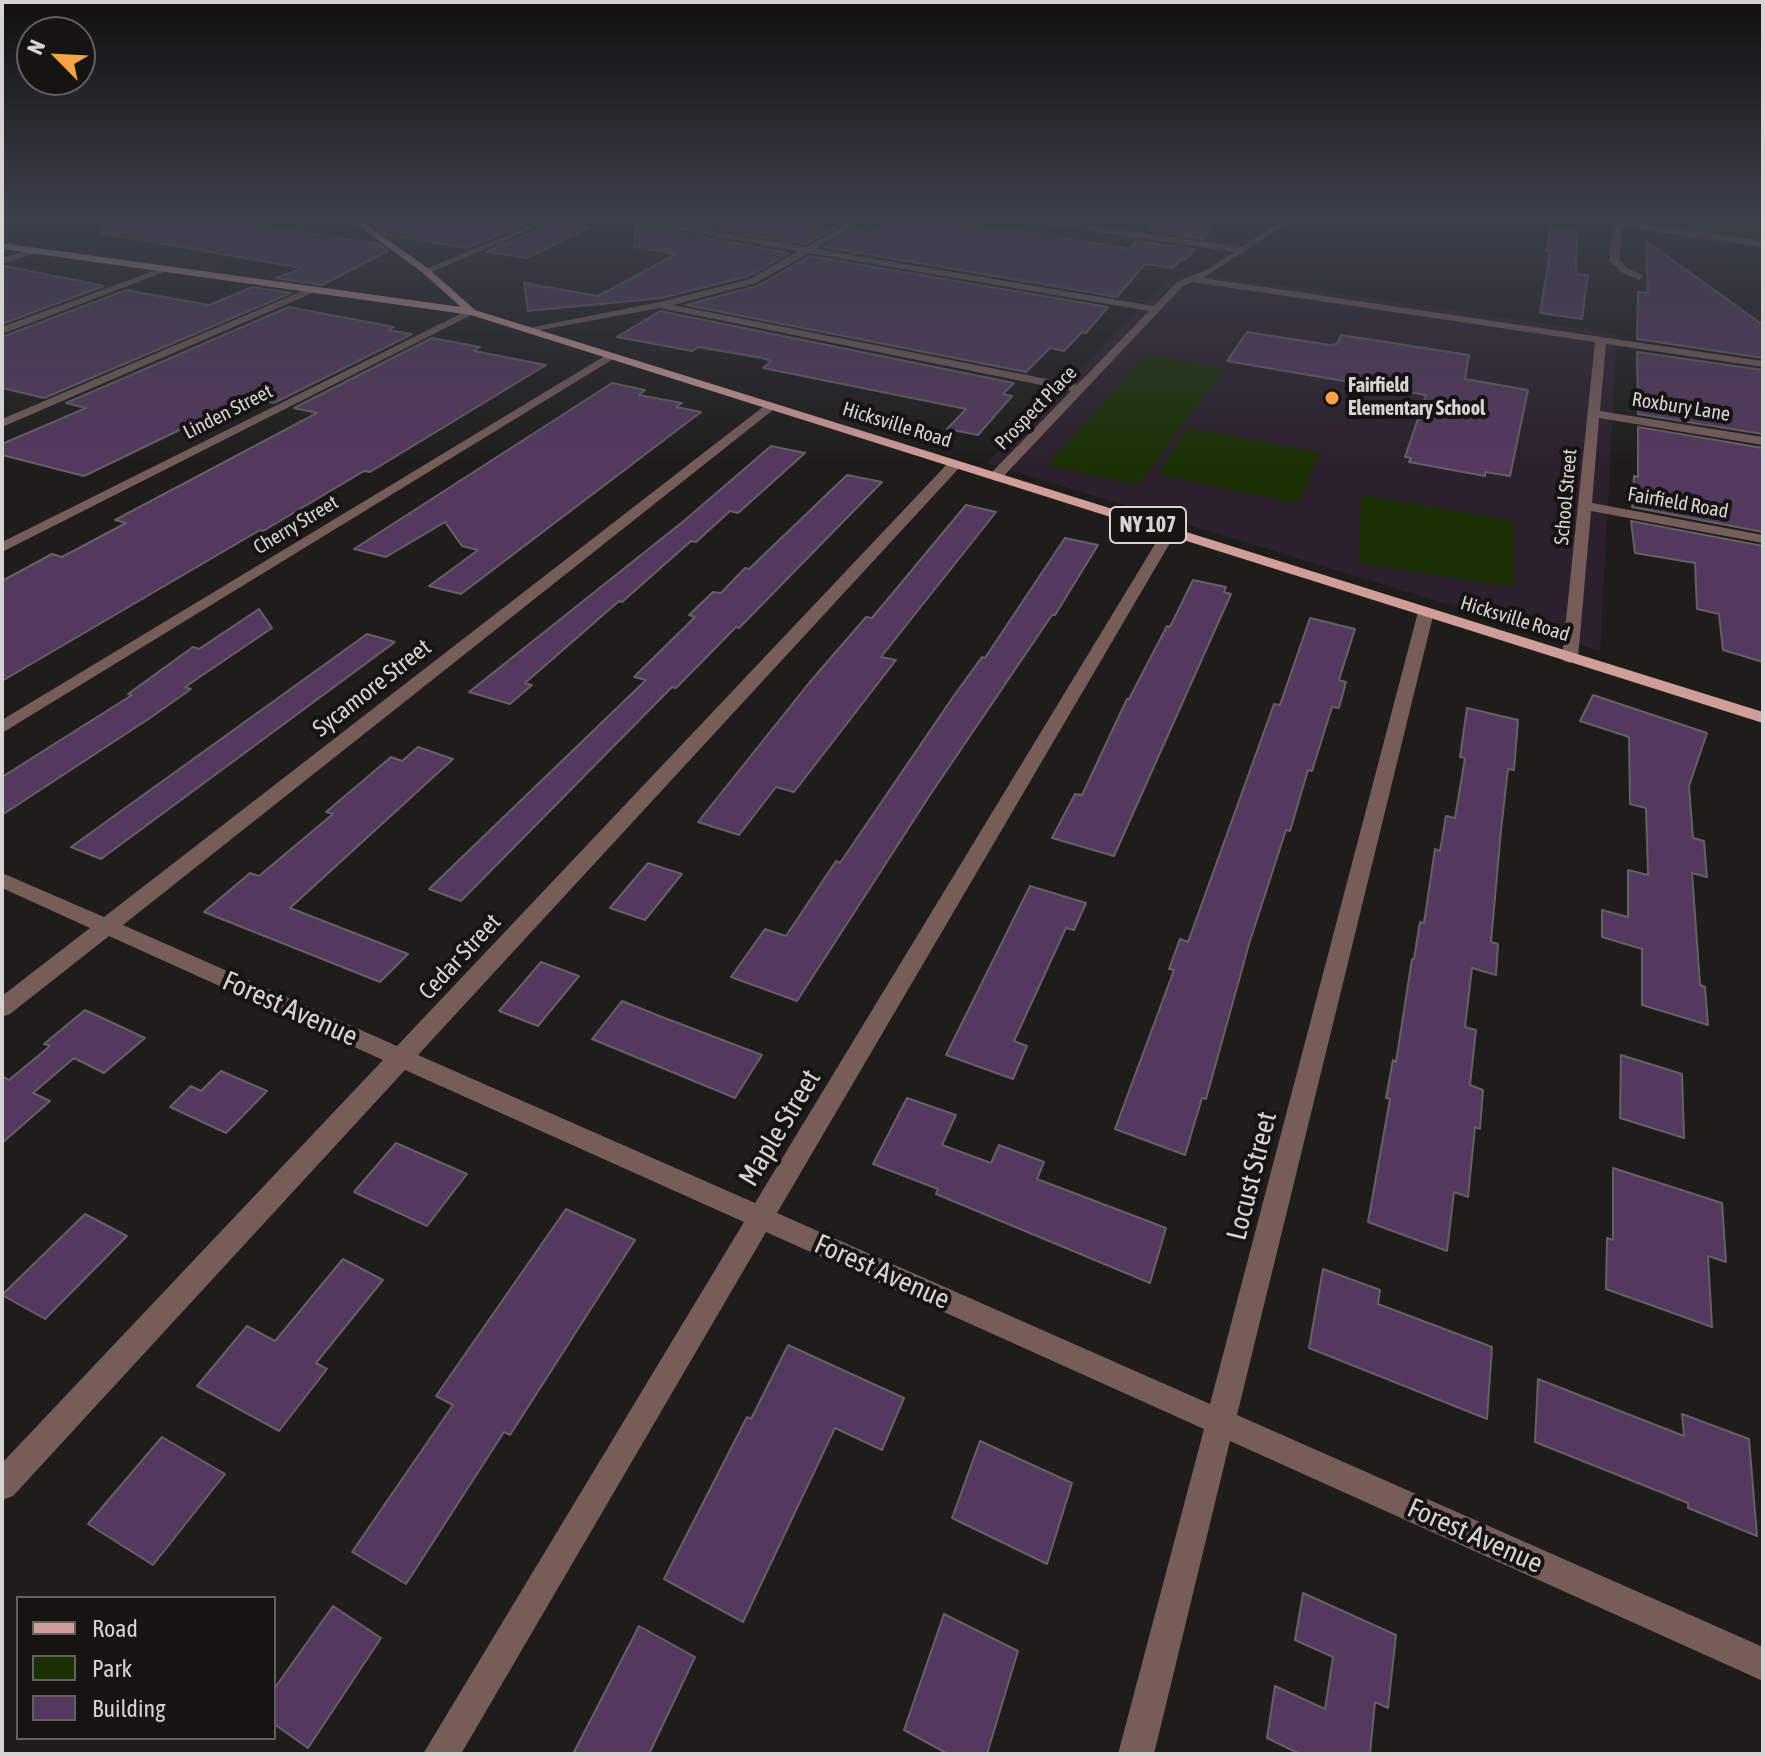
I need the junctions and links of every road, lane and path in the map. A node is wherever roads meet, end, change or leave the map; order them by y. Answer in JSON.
{"nodes":[{"id":1,"x":79,"y":302,"type":"edge"},
{"id":2,"x":284,"y":302,"type":"edge"},
{"id":3,"x":409,"y":302,"type":"edge"},
{"id":4,"x":461,"y":302,"type":"edge"},
{"id":5,"x":672,"y":302,"type":"edge"},
{"id":6,"x":1114,"y":302,"type":"edge"},
{"id":7,"x":1163,"y":302,"type":"edge"},
{"id":8,"x":1345,"y":302,"type":"edge"},
{"id":9,"x":660,"y":305,"type":"junction"},
{"id":10,"x":1156,"y":309,"type":"junction"},
{"id":11,"x":472,"y":312,"type":"junction"},
{"id":12,"x":534,"y":330,"type":"junction"},
{"id":13,"x":2,"y":331,"type":"edge"},
{"id":14,"x":1601,"y":340,"type":"junction"},
{"id":15,"x":612,"y":356,"type":"junction"},
{"id":16,"x":1763,"y":364,"type":"edge"},
{"id":17,"x":1080,"y":389,"type":"junction"},
{"id":18,"x":772,"y":406,"type":"junction"},
{"id":19,"x":1593,"y":413,"type":"junction"},
{"id":20,"x":2,"y":423,"type":"edge"},
{"id":21,"x":1763,"y":441,"type":"edge"},
{"id":22,"x":955,"y":464,"type":"junction"},
{"id":23,"x":995,"y":477,"type":"junction"},
{"id":24,"x":1586,"y":506,"type":"junction"},
{"id":25,"x":1170,"y":531,"type":"junction"},
{"id":26,"x":1763,"y":539,"type":"edge"},
{"id":27,"x":2,"y":548,"type":"edge"},
{"id":28,"x":1426,"y":612,"type":"junction"},
{"id":29,"x":1570,"y":658,"type":"junction"},
{"id":30,"x":1763,"y":718,"type":"edge"},
{"id":31,"x":2,"y":728,"type":"edge"},
{"id":32,"x":2,"y":880,"type":"edge"},
{"id":33,"x":106,"y":927,"type":"junction"},
{"id":34,"x":2,"y":1008,"type":"edge"},
{"id":35,"x":401,"y":1058,"type":"junction"},
{"id":36,"x":761,"y":1218,"type":"junction"},
{"id":37,"x":1220,"y":1422,"type":"junction"},
{"id":38,"x":2,"y":1485,"type":"edge"},
{"id":39,"x":1763,"y":1664,"type":"edge"},
{"id":40,"x":441,"y":1754,"type":"edge"},
{"id":41,"x":1136,"y":1754,"type":"edge"}],
"edges":[{"from":1,"to":13,"type":"street"},
{"from":2,"to":20,"type":"street"},
{"from":3,"to":11,"type":"main road","name":"Hicksville Road","number":"NY 107"},
{"from":4,"to":11,"type":"main road"},
{"from":5,"to":9,"type":"street"},
{"from":6,"to":10,"type":"street"},
{"from":7,"to":10,"type":"street","name":"Prospect Place"},
{"from":8,"to":14,"type":"street"},
{"from":9,"to":12,"type":"street"},
{"from":9,"to":17,"type":"street"},
{"from":10,"to":17,"type":"street","name":"Prospect Place"},
{"from":11,"to":12,"type":"main road","name":"Hicksville Road","number":"NY 107"},
{"from":11,"to":27,"type":"street","name":"Linden Street"},
{"from":12,"to":15,"type":"main road","name":"Hicksville Road","number":"NY 107"},
{"from":14,"to":16,"type":"street"},
{"from":14,"to":19,"type":"street","name":"School Street"},
{"from":15,"to":18,"type":"main road","name":"Hicksville Road","number":"NY 107"},
{"from":15,"to":31,"type":"street","name":"Cherry Street"},
{"from":17,"to":23,"type":"street","name":"Prospect Place"},
{"from":18,"to":22,"type":"main road","name":"Hicksville Road","number":"NY 107"},
{"from":18,"to":33,"type":"street","name":"Sycamore Street"},
{"from":19,"to":21,"type":"street","name":"Roxbury Lane"},
{"from":19,"to":24,"type":"street","name":"School Street"},
{"from":22,"to":23,"type":"main road","name":"Hicksville Road","number":"NY 107"},
{"from":22,"to":35,"type":"street","name":"Cedar Street"},
{"from":23,"to":25,"type":"main road","name":"Hicksville Road","number":"NY 107"},
{"from":24,"to":26,"type":"street","name":"Fairfield Road"},
{"from":24,"to":29,"type":"street","name":"School Street"},
{"from":25,"to":28,"type":"main road","name":"Hicksville Road","number":"NY 107"},
{"from":25,"to":36,"type":"street","name":"Maple Street"},
{"from":28,"to":29,"type":"main road","name":"Hicksville Road","number":"NY 107"},
{"from":28,"to":37,"type":"street","name":"Locust Street"},
{"from":29,"to":30,"type":"main road","name":"Hicksville Road","number":"NY 107"},
{"from":32,"to":33,"type":"street","name":"Forest Avenue"},
{"from":33,"to":34,"type":"street","name":"Sycamore Street"},
{"from":33,"to":35,"type":"street","name":"Forest Avenue"},
{"from":35,"to":36,"type":"street","name":"Forest Avenue"},
{"from":35,"to":38,"type":"street","name":"Cedar Street"},
{"from":36,"to":37,"type":"street","name":"Forest Avenue"},
{"from":36,"to":40,"type":"street","name":"Maple Street"},
{"from":37,"to":39,"type":"street","name":"Forest Avenue"},
{"from":37,"to":41,"type":"street","name":"Locust Street"}]}
